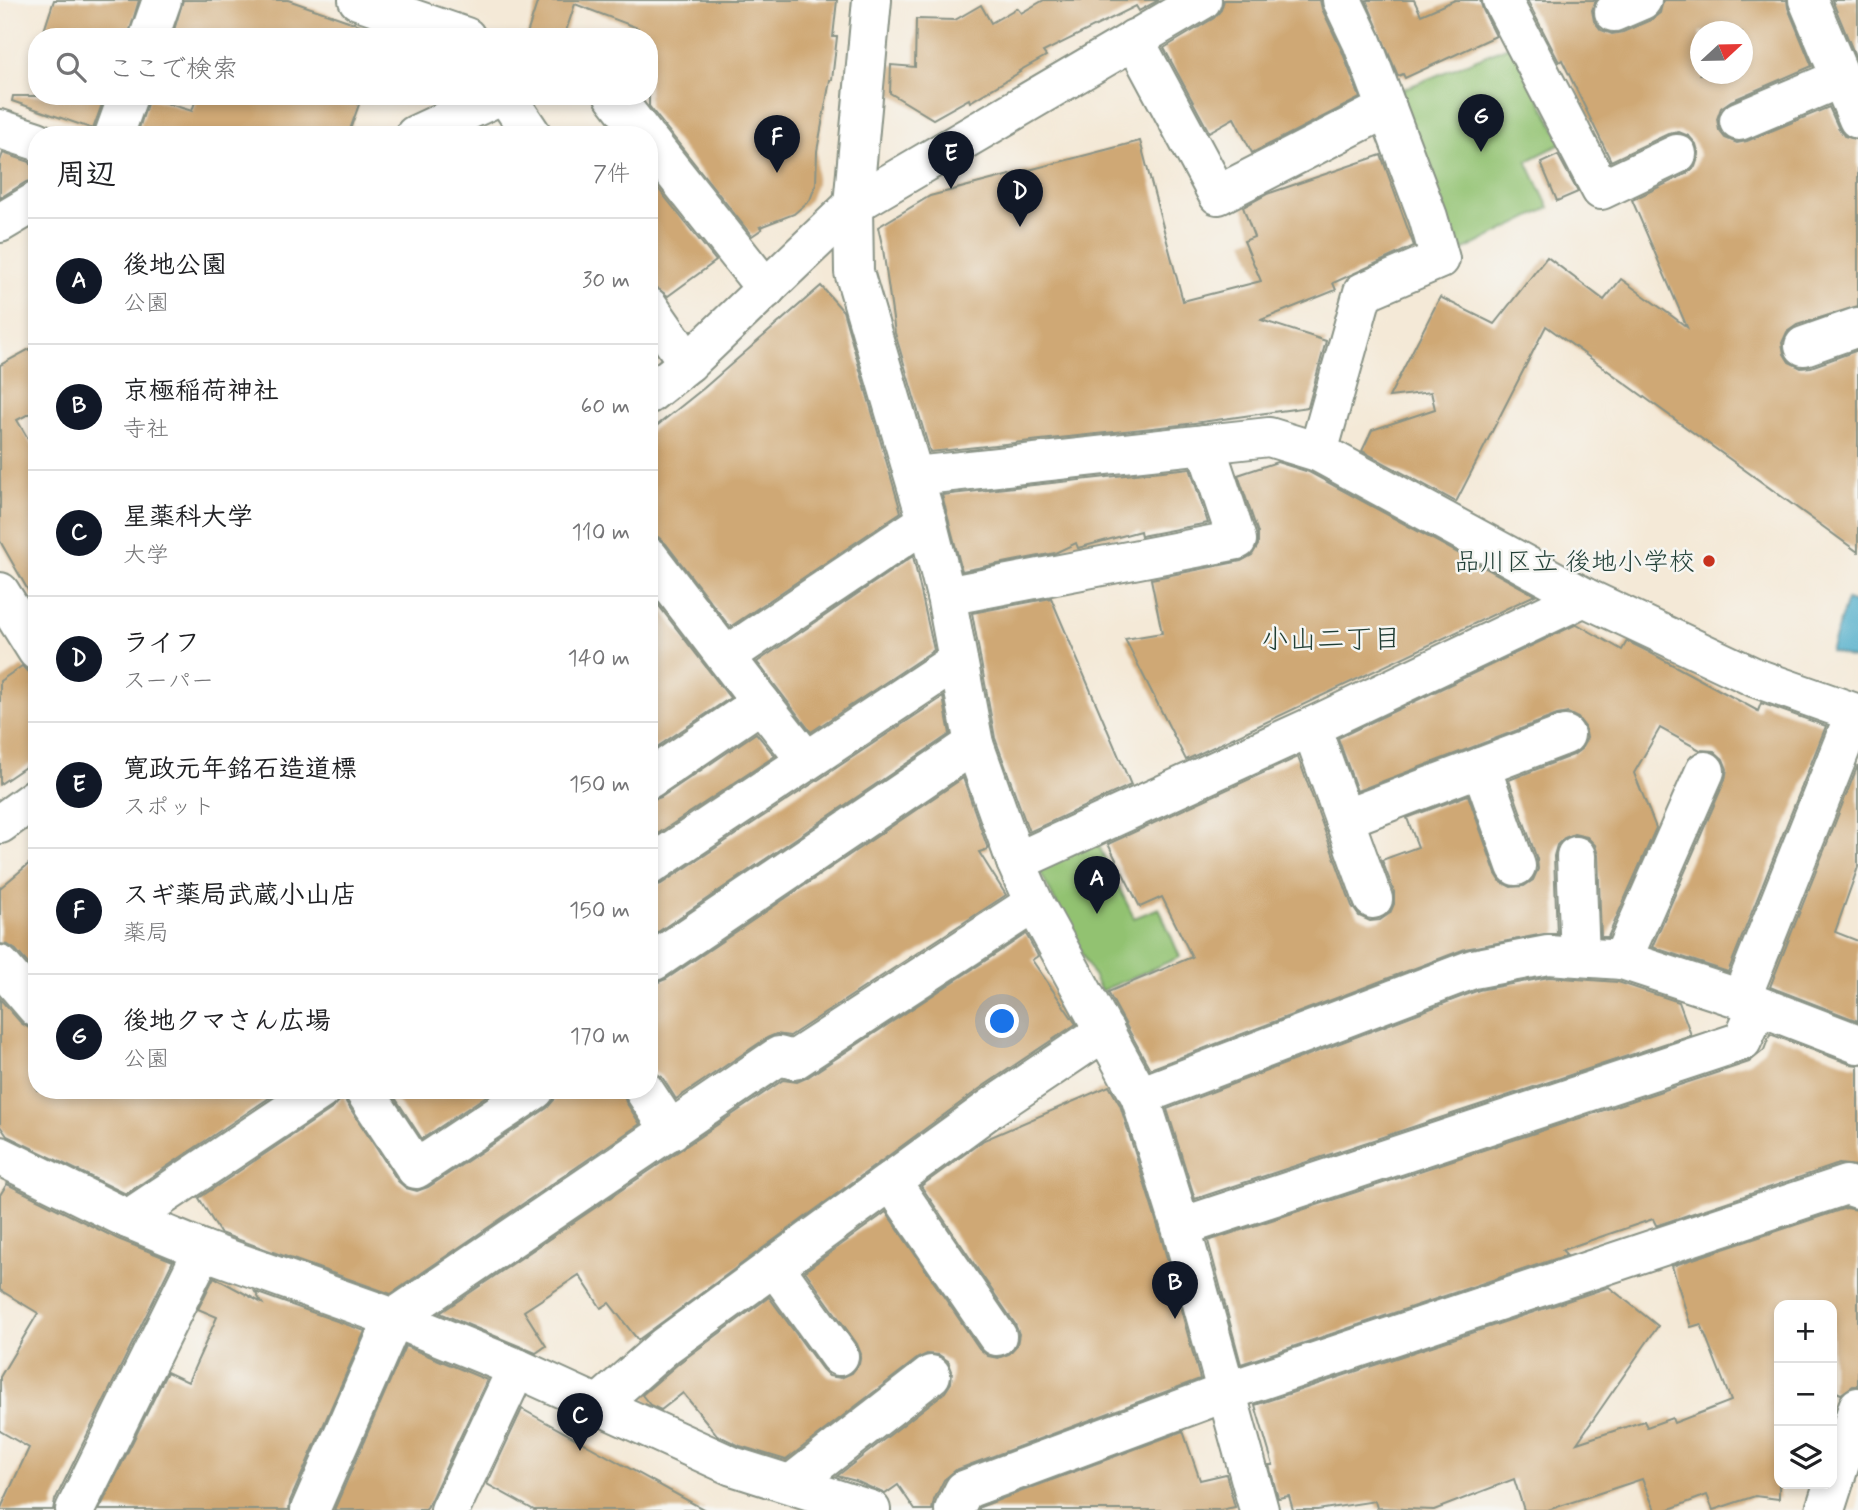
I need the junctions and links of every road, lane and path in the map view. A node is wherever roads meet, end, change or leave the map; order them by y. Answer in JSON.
{"nodes":[{"id":1,"x":162,"y":0,"type":"edge"},
{"id":2,"x":358,"y":0,"type":"edge"},
{"id":3,"x":872,"y":0,"type":"edge"},
{"id":4,"x":1342,"y":0,"type":"edge"},
{"id":5,"x":1502,"y":0,"type":"edge"},
{"id":6,"x":1808,"y":0,"type":"edge"},
{"id":7,"x":1180,"y":6,"type":"edge"},
{"id":8,"x":152,"y":28,"type":"edge"},
{"id":9,"x":440,"y":28,"type":"edge"},
{"id":10,"x":1134,"y":39,"type":"junction"},
{"id":11,"x":1841,"y":78,"type":"junction"},
{"id":12,"x":125,"y":105,"type":"edge"},
{"id":13,"x":480,"y":105,"type":"edge"},
{"id":14,"x":512,"y":105,"type":"edge"},
{"id":15,"x":621,"y":105,"type":"edge"},
{"id":16,"x":1387,"y":108,"type":"junction"},
{"id":17,"x":1858,"y":119,"type":"edge"},
{"id":18,"x":1739,"y":121,"type":"dead end"},
{"id":19,"x":117,"y":126,"type":"edge"},
{"id":20,"x":434,"y":126,"type":"edge"},
{"id":21,"x":527,"y":126,"type":"edge"},
{"id":22,"x":637,"y":126,"type":"edge"},
{"id":23,"x":0,"y":129,"type":"edge"},
{"id":24,"x":28,"y":138,"type":"edge"},
{"id":25,"x":658,"y":152,"type":"edge"},
{"id":26,"x":1678,"y":155,"type":"dead end"},
{"id":27,"x":853,"y":205,"type":"junction"},
{"id":28,"x":28,"y":206,"type":"edge"},
{"id":29,"x":0,"y":223,"type":"edge"},
{"id":30,"x":765,"y":289,"type":"junction"},
{"id":31,"x":658,"y":320,"type":"edge"},
{"id":32,"x":1858,"y":327,"type":"edge"},
{"id":33,"x":1804,"y":346,"type":"dead end"},
{"id":34,"x":688,"y":363,"type":"junction"},
{"id":35,"x":658,"y":387,"type":"edge"},
{"id":36,"x":1205,"y":444,"type":"junction"},
{"id":37,"x":1318,"y":452,"type":"junction"},
{"id":38,"x":915,"y":476,"type":"junction"},
{"id":39,"x":927,"y":521,"type":"junction"},
{"id":40,"x":658,"y":569,"type":"edge"},
{"id":41,"x":0,"y":592,"type":"edge"},
{"id":42,"x":946,"y":596,"type":"junction"},
{"id":43,"x":1584,"y":597,"type":"junction"},
{"id":44,"x":28,"y":637,"type":"edge"},
{"id":45,"x":726,"y":656,"type":"junction"},
{"id":46,"x":957,"y":661,"type":"junction"},
{"id":47,"x":761,"y":703,"type":"junction"},
{"id":48,"x":1856,"y":714,"type":"edge"},
{"id":49,"x":1311,"y":727,"type":"junction"},
{"id":50,"x":1564,"y":735,"type":"dead end"},
{"id":51,"x":974,"y":744,"type":"junction"},
{"id":52,"x":806,"y":761,"type":"junction"},
{"id":53,"x":1481,"y":767,"type":"junction"},
{"id":54,"x":1705,"y":771,"type":"dead end"},
{"id":55,"x":658,"y":773,"type":"edge"},
{"id":56,"x":28,"y":804,"type":"edge"},
{"id":57,"x":1344,"y":818,"type":"junction"},
{"id":58,"x":0,"y":824,"type":"edge"},
{"id":59,"x":1576,"y":856,"type":"dead end"},
{"id":60,"x":658,"y":860,"type":"edge"},
{"id":61,"x":1016,"y":862,"type":"junction"},
{"id":62,"x":1516,"y":866,"type":"dead end"},
{"id":63,"x":1373,"y":900,"type":"dead end"},
{"id":64,"x":1034,"y":903,"type":"junction"},
{"id":65,"x":1580,"y":957,"type":"junction"},
{"id":66,"x":658,"y":958,"type":"edge"},
{"id":67,"x":1622,"y":960,"type":"junction"},
{"id":68,"x":0,"y":965,"type":"edge"},
{"id":69,"x":28,"y":999,"type":"edge"},
{"id":70,"x":1749,"y":1002,"type":"junction"},
{"id":71,"x":1105,"y":1031,"type":"junction"},
{"id":72,"x":1858,"y":1044,"type":"edge"},
{"id":73,"x":1140,"y":1097,"type":"junction"},
{"id":74,"x":308,"y":1099,"type":"edge"},
{"id":75,"x":370,"y":1099,"type":"edge"},
{"id":76,"x":521,"y":1099,"type":"edge"},
{"id":77,"x":650,"y":1099,"type":"edge"},
{"id":78,"x":671,"y":1131,"type":"junction"},
{"id":79,"x":0,"y":1156,"type":"edge"},
{"id":80,"x":891,"y":1181,"type":"junction"},
{"id":81,"x":1858,"y":1189,"type":"edge"},
{"id":82,"x":128,"y":1219,"type":"junction"},
{"id":83,"x":1181,"y":1227,"type":"junction"},
{"id":84,"x":203,"y":1250,"type":"junction"},
{"id":85,"x":774,"y":1266,"type":"junction"},
{"id":86,"x":394,"y":1318,"type":"junction"},
{"id":87,"x":998,"y":1336,"type":"dead end"},
{"id":88,"x":839,"y":1356,"type":"dead end"},
{"id":89,"x":517,"y":1368,"type":"junction"},
{"id":90,"x":931,"y":1375,"type":"dead end"},
{"id":91,"x":1227,"y":1392,"type":"junction"},
{"id":92,"x":598,"y":1405,"type":"junction"},
{"id":93,"x":1858,"y":1407,"type":"edge"},
{"id":94,"x":790,"y":1484,"type":"junction"},
{"id":95,"x":75,"y":1510,"type":"edge"},
{"id":96,"x":310,"y":1510,"type":"edge"},
{"id":97,"x":450,"y":1510,"type":"edge"},
{"id":98,"x":871,"y":1510,"type":"edge"},
{"id":99,"x":954,"y":1510,"type":"edge"},
{"id":100,"x":1259,"y":1510,"type":"edge"},
{"id":101,"x":1825,"y":1510,"type":"edge"}],
"edges":[{"from":1,"to":8,"type":"street"},
{"from":2,"to":9,"type":"street"},
{"from":3,"to":27,"type":"street"},
{"from":4,"to":16,"type":"street"},
{"from":5,"to":26,"type":"street"},
{"from":6,"to":11,"type":"street"},
{"from":7,"to":10,"type":"street"},
{"from":10,"to":16,"type":"street"},
{"from":10,"to":27,"type":"street"},
{"from":11,"to":17,"type":"street"},
{"from":11,"to":18,"type":"street"},
{"from":12,"to":19,"type":"street"},
{"from":13,"to":20,"type":"street"},
{"from":14,"to":21,"type":"street"},
{"from":15,"to":22,"type":"street"},
{"from":16,"to":37,"type":"street"},
{"from":23,"to":24,"type":"street"},
{"from":25,"to":30,"type":"street"},
{"from":27,"to":30,"type":"street"},
{"from":27,"to":38,"type":"street"},
{"from":28,"to":29,"type":"street"},
{"from":30,"to":34,"type":"street"},
{"from":31,"to":34,"type":"street"},
{"from":32,"to":33,"type":"street"},
{"from":34,"to":35,"type":"street"},
{"from":36,"to":37,"type":"street"},
{"from":36,"to":38,"type":"street"},
{"from":36,"to":42,"type":"street"},
{"from":37,"to":43,"type":"street"},
{"from":38,"to":39,"type":"street"},
{"from":39,"to":42,"type":"street"},
{"from":39,"to":45,"type":"street"},
{"from":40,"to":45,"type":"street"},
{"from":41,"to":44,"type":"street"},
{"from":42,"to":46,"type":"street"},
{"from":43,"to":48,"type":"street"},
{"from":43,"to":49,"type":"street"},
{"from":45,"to":47,"type":"street"},
{"from":46,"to":51,"type":"street"},
{"from":46,"to":52,"type":"street"},
{"from":47,"to":52,"type":"street"},
{"from":47,"to":55,"type":"street"},
{"from":48,"to":70,"type":"street"},
{"from":49,"to":57,"type":"street"},
{"from":49,"to":61,"type":"street"},
{"from":50,"to":53,"type":"street"},
{"from":51,"to":61,"type":"street"},
{"from":51,"to":66,"type":"street"},
{"from":52,"to":60,"type":"street"},
{"from":53,"to":57,"type":"street"},
{"from":53,"to":62,"type":"street"},
{"from":54,"to":67,"type":"street"},
{"from":56,"to":58,"type":"street"},
{"from":57,"to":63,"type":"street"},
{"from":59,"to":65,"type":"street"},
{"from":61,"to":64,"type":"street"},
{"from":64,"to":71,"type":"street"},
{"from":64,"to":78,"type":"street"},
{"from":65,"to":67,"type":"street"},
{"from":65,"to":73,"type":"street"},
{"from":67,"to":70,"type":"street"},
{"from":68,"to":69,"type":"street"},
{"from":70,"to":72,"type":"street"},
{"from":70,"to":83,"type":"street"},
{"from":71,"to":73,"type":"street"},
{"from":71,"to":80,"type":"street"},
{"from":73,"to":83,"type":"street"},
{"from":74,"to":82,"type":"street"},
{"from":75,"to":76,"type":"street"},
{"from":77,"to":78,"type":"street"},
{"from":78,"to":86,"type":"street"},
{"from":79,"to":82,"type":"street"},
{"from":80,"to":85,"type":"street"},
{"from":80,"to":87,"type":"street"},
{"from":81,"to":91,"type":"street"},
{"from":82,"to":84,"type":"street"},
{"from":83,"to":91,"type":"street"},
{"from":84,"to":86,"type":"street"},
{"from":84,"to":95,"type":"street"},
{"from":85,"to":88,"type":"street"},
{"from":85,"to":92,"type":"street"},
{"from":86,"to":89,"type":"street"},
{"from":86,"to":96,"type":"street"},
{"from":89,"to":92,"type":"street"},
{"from":89,"to":97,"type":"street"},
{"from":90,"to":94,"type":"street"},
{"from":91,"to":99,"type":"street"},
{"from":91,"to":100,"type":"street"},
{"from":92,"to":94,"type":"street"},
{"from":93,"to":101,"type":"street"},
{"from":94,"to":98,"type":"street"}]}
